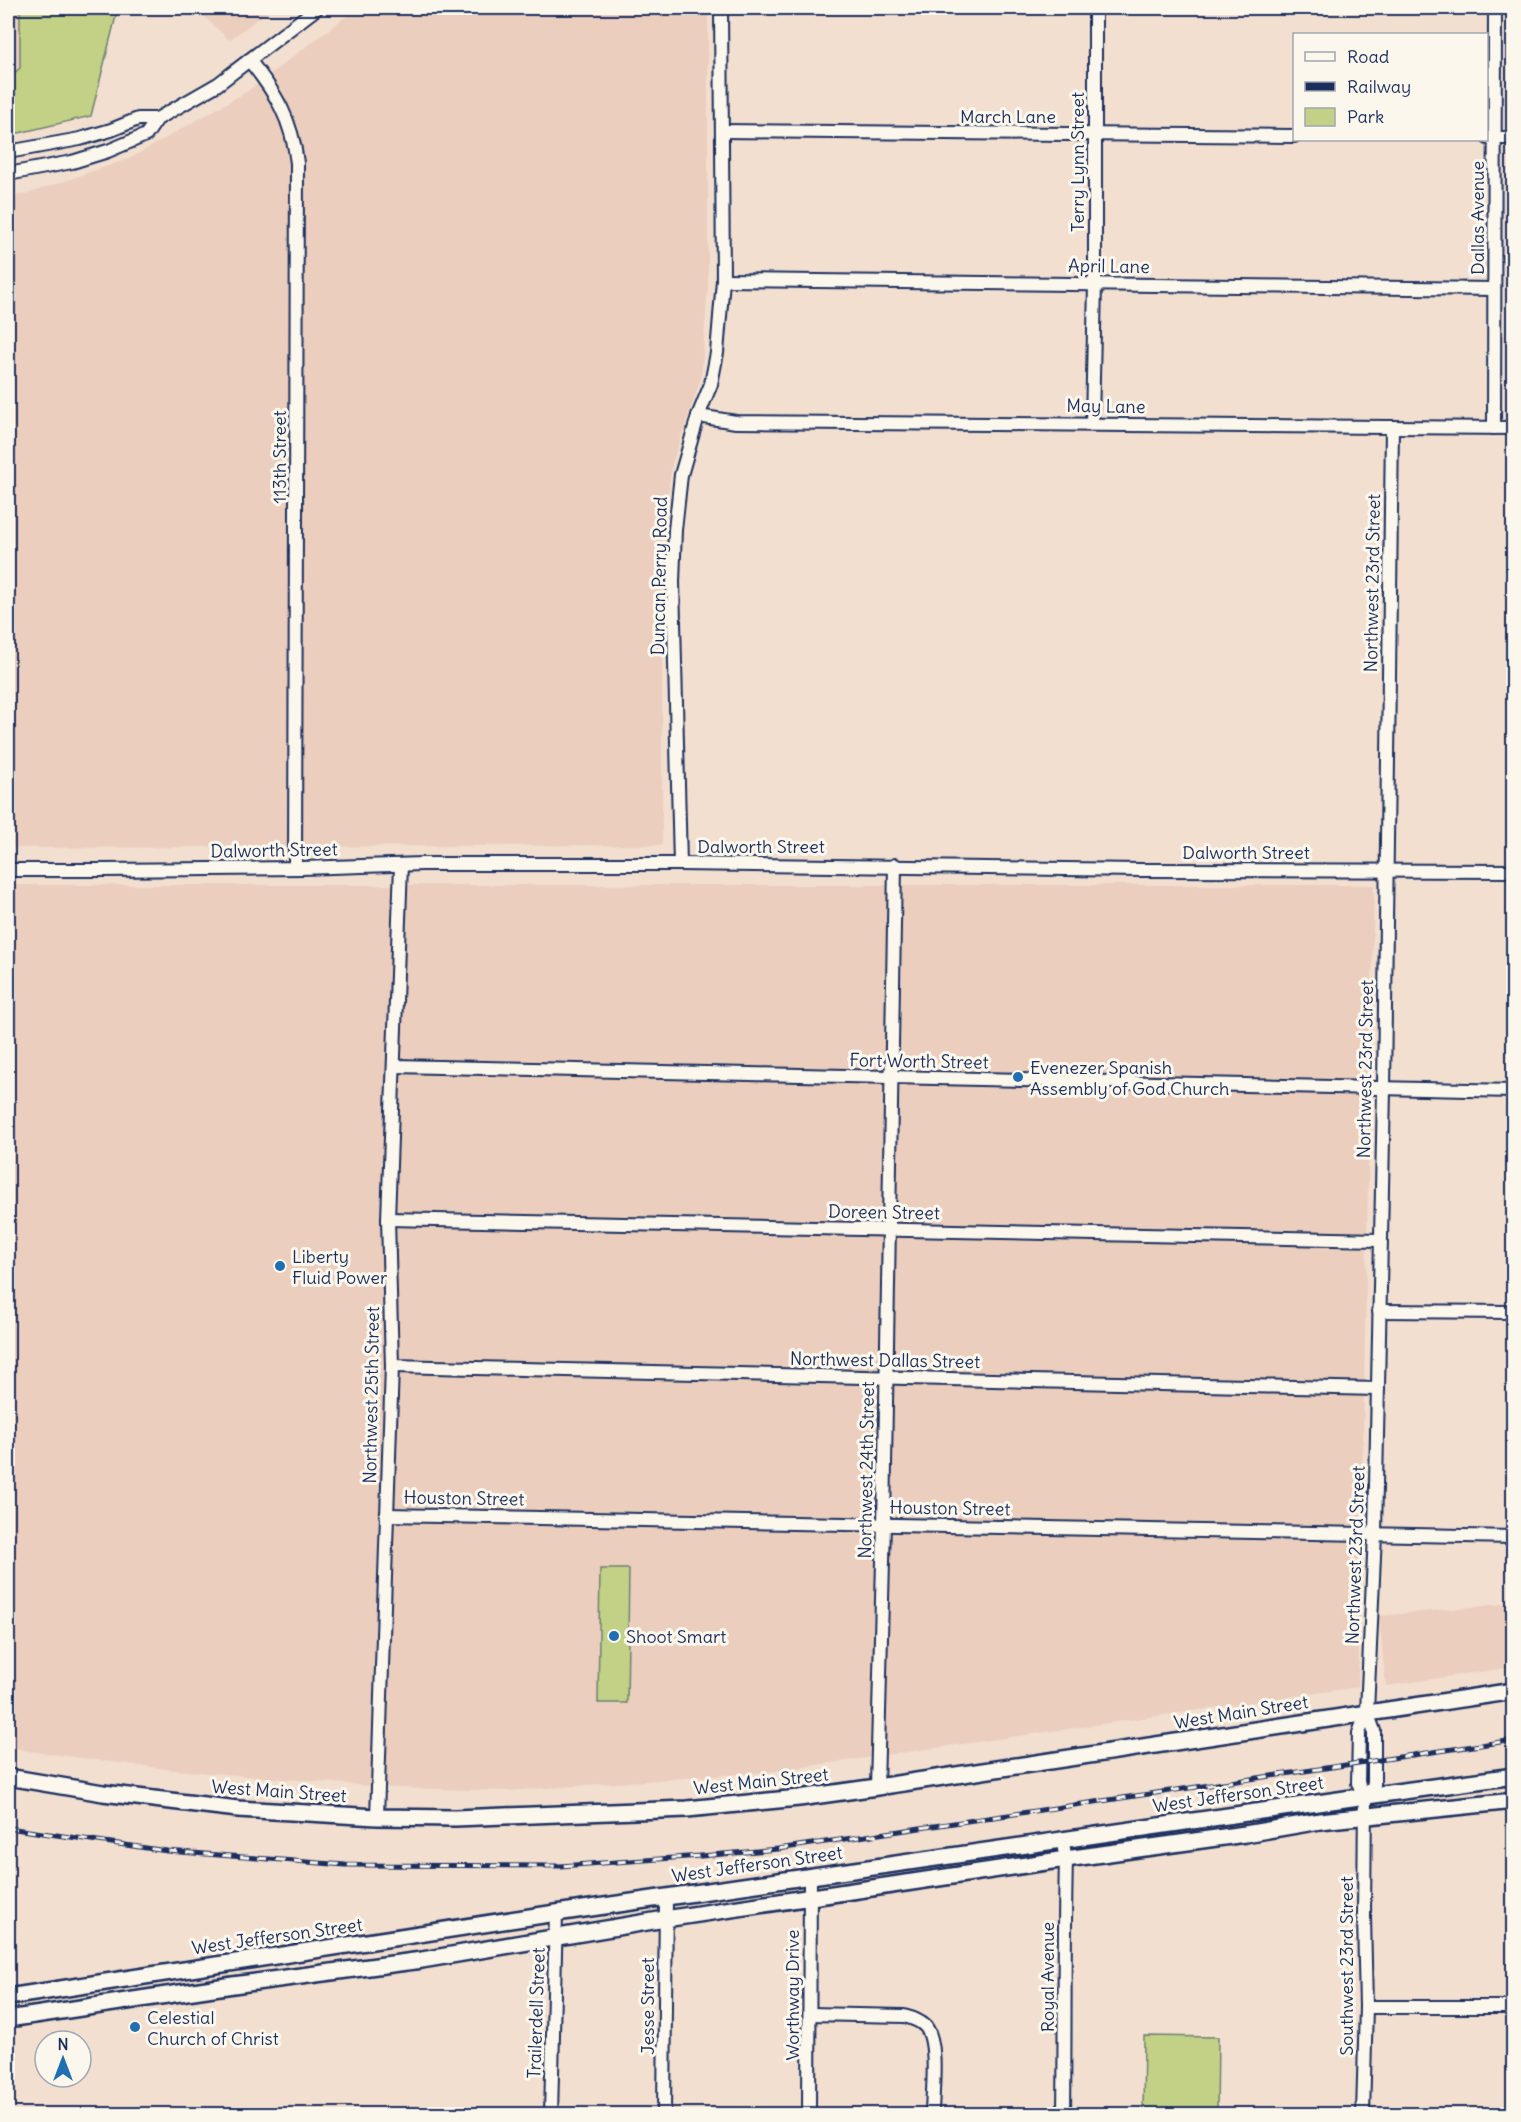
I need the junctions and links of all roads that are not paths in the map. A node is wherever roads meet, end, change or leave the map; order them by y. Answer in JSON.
{"nodes":[{"id":1,"x":317,"y":8,"type":"edge"},
{"id":2,"x":721,"y":8,"type":"edge"},
{"id":3,"x":1095,"y":8,"type":"edge"},
{"id":4,"x":1495,"y":8,"type":"edge"},
{"id":5,"x":249,"y":60,"type":"junction"},
{"id":6,"x":157,"y":119,"type":"junction"},
{"id":7,"x":722,"y":131,"type":"junction"},
{"id":8,"x":1095,"y":135,"type":"junction"},
{"id":9,"x":1293,"y":136,"type":"edge"},
{"id":10,"x":1491,"y":138,"type":"edge"},
{"id":11,"x":1514,"y":138,"type":"edge"},
{"id":12,"x":8,"y":152,"type":"edge"},
{"id":13,"x":8,"y":174,"type":"edge"},
{"id":14,"x":723,"y":280,"type":"junction"},
{"id":15,"x":1095,"y":284,"type":"junction"},
{"id":16,"x":1494,"y":290,"type":"junction"},
{"id":17,"x":698,"y":416,"type":"junction"},
{"id":18,"x":1092,"y":424,"type":"junction"},
{"id":19,"x":1392,"y":427,"type":"junction"},
{"id":20,"x":1494,"y":428,"type":"junction"},
{"id":21,"x":1514,"y":428,"type":"edge"},
{"id":22,"x":680,"y":864,"type":"junction"},
{"id":23,"x":401,"y":865,"type":"junction"},
{"id":24,"x":895,"y":865,"type":"junction"},
{"id":25,"x":295,"y":868,"type":"junction"},
{"id":26,"x":8,"y":870,"type":"edge"},
{"id":27,"x":1386,"y":870,"type":"junction"},
{"id":28,"x":1514,"y":870,"type":"edge"},
{"id":29,"x":395,"y":1066,"type":"junction"},
{"id":30,"x":891,"y":1078,"type":"junction"},
{"id":31,"x":1384,"y":1090,"type":"junction"},
{"id":32,"x":1514,"y":1092,"type":"edge"},
{"id":33,"x":388,"y":1219,"type":"junction"},
{"id":34,"x":888,"y":1230,"type":"junction"},
{"id":35,"x":1380,"y":1240,"type":"junction"},
{"id":36,"x":1379,"y":1311,"type":"junction"},
{"id":37,"x":1514,"y":1312,"type":"edge"},
{"id":38,"x":392,"y":1366,"type":"junction"},
{"id":39,"x":885,"y":1378,"type":"junction"},
{"id":40,"x":1378,"y":1389,"type":"junction"},
{"id":41,"x":386,"y":1515,"type":"junction"},
{"id":42,"x":884,"y":1524,"type":"junction"},
{"id":43,"x":1375,"y":1534,"type":"junction"},
{"id":44,"x":1514,"y":1537,"type":"edge"},
{"id":45,"x":1514,"y":1691,"type":"edge"},
{"id":46,"x":1367,"y":1712,"type":"junction"},
{"id":47,"x":1514,"y":1776,"type":"edge"},
{"id":48,"x":8,"y":1777,"type":"edge"},
{"id":49,"x":877,"y":1787,"type":"junction"},
{"id":50,"x":1365,"y":1796,"type":"junction"},
{"id":51,"x":1514,"y":1801,"type":"edge"},
{"id":52,"x":377,"y":1817,"type":"junction"},
{"id":53,"x":1364,"y":1818,"type":"junction"},
{"id":54,"x":1206,"y":1819,"type":"junction"},
{"id":55,"x":1062,"y":1839,"type":"junction"},
{"id":56,"x":1211,"y":1839,"type":"junction"},
{"id":57,"x":1066,"y":1859,"type":"junction"},
{"id":58,"x":810,"y":1876,"type":"junction"},
{"id":59,"x":666,"y":1897,"type":"junction"},
{"id":60,"x":810,"y":1897,"type":"junction"},
{"id":61,"x":556,"y":1913,"type":"junction"},
{"id":62,"x":665,"y":1919,"type":"junction"},
{"id":63,"x":505,"y":1921,"type":"junction"},
{"id":64,"x":556,"y":1938,"type":"junction"},
{"id":65,"x":380,"y":1941,"type":"junction"},
{"id":66,"x":507,"y":1947,"type":"junction"},
{"id":67,"x":383,"y":1965,"type":"junction"},
{"id":68,"x":174,"y":1971,"type":"junction"},
{"id":69,"x":178,"y":1993,"type":"junction"},
{"id":70,"x":14,"y":1996,"type":"edge"},
{"id":71,"x":1366,"y":2007,"type":"junction"},
{"id":72,"x":1514,"y":2007,"type":"edge"},
{"id":73,"x":810,"y":2014,"type":"junction"},
{"id":74,"x":23,"y":2016,"type":"junction"},
{"id":75,"x":8,"y":2019,"type":"edge"},
{"id":76,"x":551,"y":2115,"type":"edge"},
{"id":77,"x":664,"y":2115,"type":"edge"},
{"id":78,"x":809,"y":2115,"type":"edge"},
{"id":79,"x":932,"y":2115,"type":"edge"},
{"id":80,"x":1064,"y":2115,"type":"edge"},
{"id":81,"x":1363,"y":2115,"type":"edge"}],
"edges":[{"from":1,"to":5,"type":"street"},
{"from":2,"to":7,"type":"street","name":"Duncan Perry Road"},
{"from":3,"to":8,"type":"street","name":"Terry Lynn Street"},
{"from":4,"to":10,"type":"street","name":"Dallas Avenue"},
{"from":5,"to":6,"type":"street"},
{"from":5,"to":25,"type":"street","name":"113th Street"},
{"from":6,"to":12,"type":"street"},
{"from":6,"to":13,"type":"street"},
{"from":7,"to":8,"type":"street","name":"March Lane"},
{"from":7,"to":14,"type":"street","name":"Duncan Perry Road"},
{"from":8,"to":9,"type":"street","name":"March Lane"},
{"from":8,"to":15,"type":"street","name":"Terry Lynn Street"},
{"from":10,"to":11,"type":"street"},
{"from":10,"to":16,"type":"street","name":"Dallas Avenue"},
{"from":14,"to":15,"type":"street","name":"April Lane"},
{"from":14,"to":17,"type":"street","name":"Duncan Perry Road"},
{"from":15,"to":16,"type":"street","name":"April Lane"},
{"from":15,"to":18,"type":"street","name":"Terry Lynn Street"},
{"from":16,"to":20,"type":"street","name":"Dallas Avenue"},
{"from":17,"to":18,"type":"street","name":"May Lane"},
{"from":17,"to":22,"type":"street","name":"Duncan Perry Road"},
{"from":18,"to":19,"type":"street","name":"May Lane"},
{"from":19,"to":20,"type":"street","name":"May Lane"},
{"from":19,"to":27,"type":"street","name":"Northwest 23rd Street"},
{"from":20,"to":21,"type":"street","name":"May Lane"},
{"from":22,"to":23,"type":"street","name":"Dalworth Street"},
{"from":22,"to":24,"type":"street","name":"Dalworth Street"},
{"from":23,"to":25,"type":"street","name":"Dalworth Street"},
{"from":23,"to":29,"type":"street","name":"Northwest 25th Street"},
{"from":24,"to":27,"type":"street","name":"Dalworth Street"},
{"from":24,"to":30,"type":"street","name":"Northwest 24th Street"},
{"from":25,"to":26,"type":"street","name":"Dalworth Street"},
{"from":27,"to":28,"type":"street","name":"Dalworth Street"},
{"from":27,"to":31,"type":"street","name":"Northwest 23rd Street"},
{"from":29,"to":30,"type":"street","name":"Fort Worth Street"},
{"from":29,"to":33,"type":"street","name":"Northwest 25th Street"},
{"from":30,"to":31,"type":"street","name":"Fort Worth Street"},
{"from":30,"to":34,"type":"street","name":"Northwest 24th Street"},
{"from":31,"to":32,"type":"street","name":"Fort Worth Street"},
{"from":31,"to":35,"type":"street","name":"Northwest 23rd Street"},
{"from":33,"to":34,"type":"street","name":"Doreen Street"},
{"from":33,"to":38,"type":"street","name":"Northwest 25th Street"},
{"from":34,"to":35,"type":"street","name":"Doreen Street"},
{"from":34,"to":39,"type":"street","name":"Northwest 24th Street"},
{"from":35,"to":36,"type":"street","name":"Northwest 23rd Street"},
{"from":36,"to":37,"type":"street"},
{"from":36,"to":40,"type":"street","name":"Northwest 23rd Street"},
{"from":38,"to":39,"type":"street","name":"Northwest Dallas Street"},
{"from":38,"to":41,"type":"street","name":"Northwest 25th Street"},
{"from":39,"to":40,"type":"street","name":"Northwest Dallas Street"},
{"from":39,"to":42,"type":"street","name":"Northwest 24th Street"},
{"from":40,"to":43,"type":"street","name":"Northwest 23rd Street"},
{"from":41,"to":42,"type":"street","name":"Houston Street"},
{"from":41,"to":52,"type":"street","name":"Northwest 25th Street"},
{"from":42,"to":43,"type":"street","name":"Houston Street"},
{"from":42,"to":49,"type":"street","name":"Northwest 24th Street"},
{"from":43,"to":44,"type":"street","name":"Houston Street"},
{"from":43,"to":46,"type":"street","name":"Northwest 23rd Street"},
{"from":45,"to":46,"type":"main road","name":"West Main Street"},
{"from":46,"to":49,"type":"main road","name":"West Main Street"},
{"from":46,"to":50,"type":"street","name":"Northwest 23rd Street"},
{"from":47,"to":50,"type":"main road","name":"West Jefferson Street"},
{"from":48,"to":52,"type":"main road","name":"West Main Street"},
{"from":49,"to":52,"type":"main road","name":"West Main Street"},
{"from":50,"to":53,"type":"street","name":"Northwest 23rd Street"},
{"from":50,"to":54,"type":"main road","name":"West Jefferson Street"},
{"from":51,"to":53,"type":"main road"},
{"from":53,"to":56,"type":"main road"},
{"from":53,"to":71,"type":"street","name":"Southwest 23rd Street"},
{"from":54,"to":55,"type":"main road","name":"West Jefferson Street"},
{"from":54,"to":56,"type":"main road"},
{"from":55,"to":57,"type":"street","name":"Royal Avenue"},
{"from":55,"to":58,"type":"main road","name":"West Jefferson Street"},
{"from":56,"to":57,"type":"main road"},
{"from":57,"to":60,"type":"main road"},
{"from":57,"to":80,"type":"street","name":"Royal Avenue"},
{"from":58,"to":59,"type":"main road","name":"West Jefferson Street"},
{"from":58,"to":60,"type":"street","name":"Worthway Drive"},
{"from":59,"to":61,"type":"main road","name":"West Jefferson Street"},
{"from":59,"to":62,"type":"street","name":"Jesse Street"},
{"from":60,"to":62,"type":"main road"},
{"from":60,"to":73,"type":"street","name":"Worthway Drive"},
{"from":61,"to":63,"type":"main road","name":"West Jefferson Street"},
{"from":61,"to":64,"type":"street","name":"Trailerdell Street"},
{"from":62,"to":64,"type":"main road"},
{"from":62,"to":77,"type":"street","name":"Jesse Street"},
{"from":63,"to":65,"type":"main road","name":"West Jefferson Street"},
{"from":63,"to":66,"type":"main road"},
{"from":64,"to":66,"type":"main road"},
{"from":64,"to":76,"type":"street","name":"Trailerdell Street"},
{"from":65,"to":67,"type":"main road"},
{"from":65,"to":68,"type":"main road","name":"West Jefferson Street"},
{"from":66,"to":67,"type":"main road"},
{"from":67,"to":69,"type":"main road"},
{"from":68,"to":69,"type":"main road"},
{"from":68,"to":70,"type":"main road","name":"West Jefferson Street"},
{"from":69,"to":74,"type":"main road"},
{"from":70,"to":74,"type":"main road"},
{"from":71,"to":72,"type":"street"},
{"from":71,"to":81,"type":"street","name":"Southwest 23rd Street"},
{"from":73,"to":78,"type":"street","name":"Worthway Drive"},
{"from":73,"to":79,"type":"street"},
{"from":74,"to":75,"type":"main road"}]}
